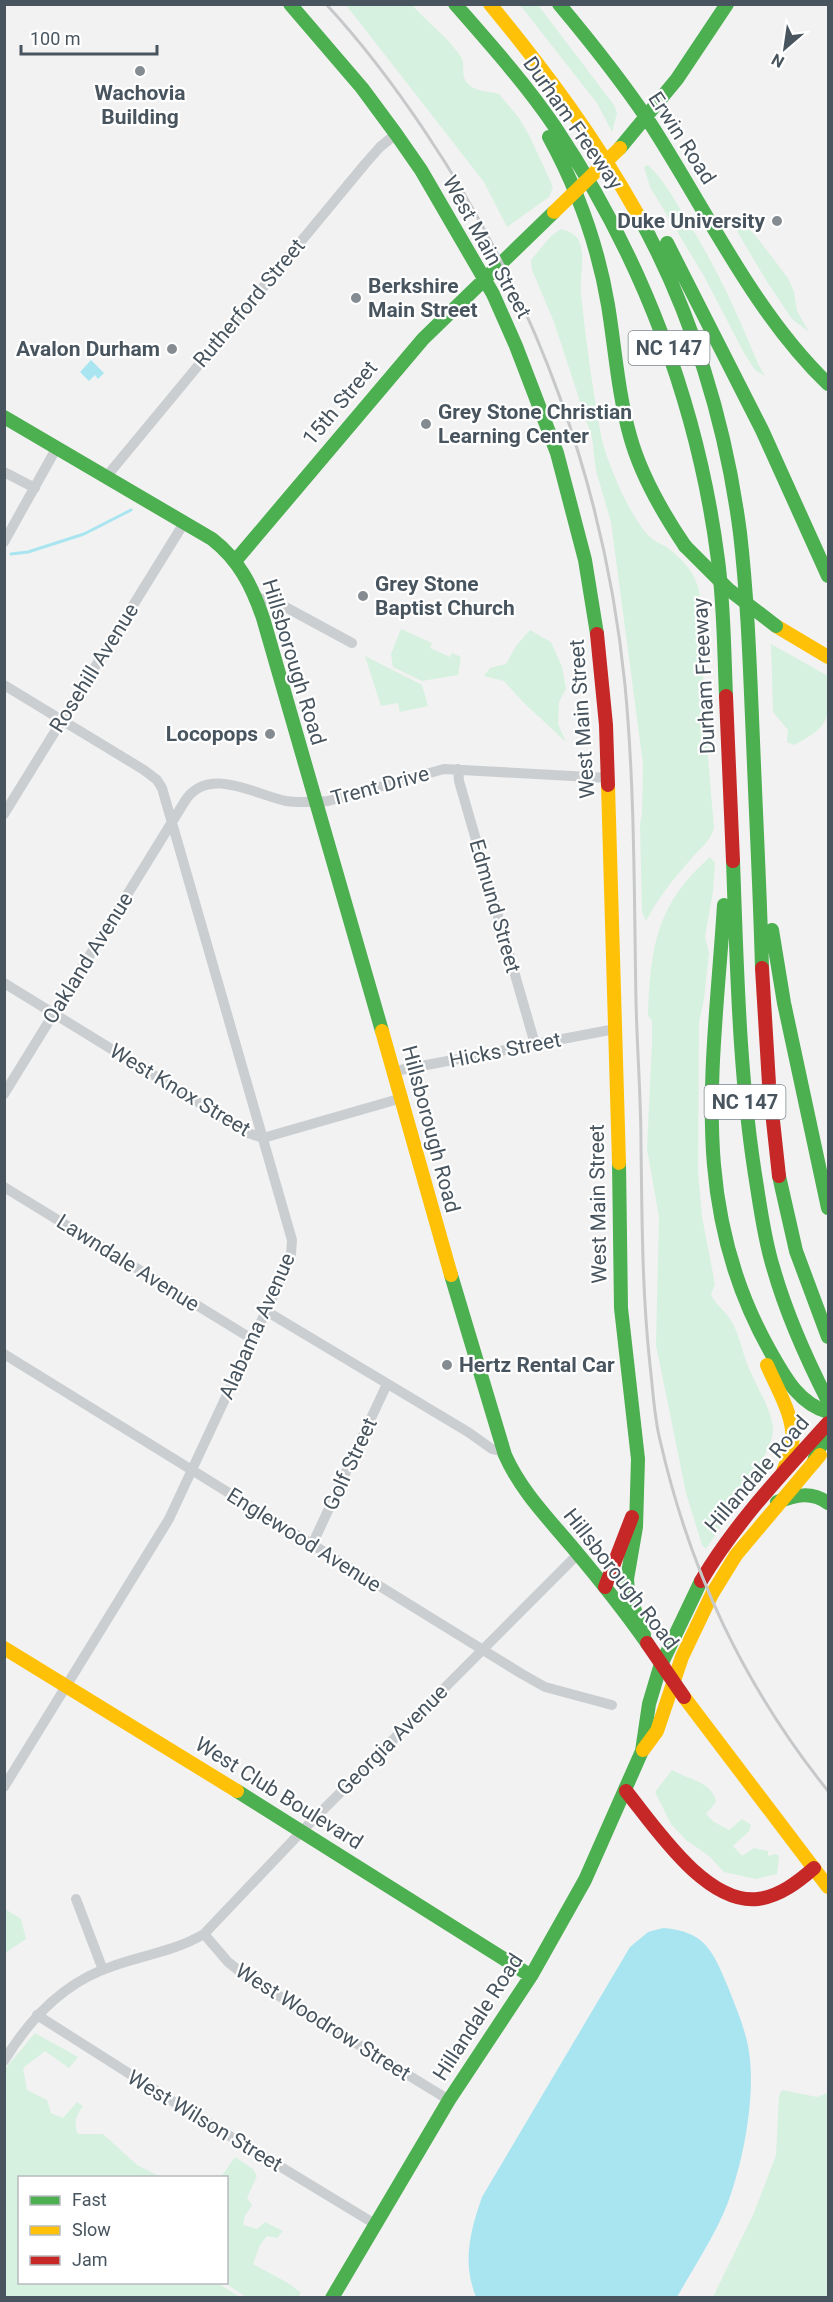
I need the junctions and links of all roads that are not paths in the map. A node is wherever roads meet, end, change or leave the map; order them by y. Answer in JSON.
{"nodes":[{"id":1,"x":290,"y":4,"type":"edge"},
{"id":2,"x":455,"y":4,"type":"edge"},
{"id":3,"x":490,"y":4,"type":"edge"},
{"id":4,"x":559,"y":4,"type":"edge"},
{"id":5,"x":727,"y":4,"type":"edge"},
{"id":6,"x":470,"y":21,"type":"junction"},
{"id":7,"x":581,"y":118,"type":"junction"},
{"id":8,"x":647,"y":119,"type":"junction"},
{"id":9,"x":396,"y":134,"type":"junction"},
{"id":10,"x":483,"y":279,"type":"junction"},
{"id":11,"x":828,"y":384,"type":"edge"},
{"id":12,"x":4,"y":417,"type":"edge"},
{"id":13,"x":56,"y":449,"type":"junction"},
{"id":14,"x":4,"y":472,"type":"edge"},
{"id":15,"x":106,"y":477,"type":"junction"},
{"id":16,"x":35,"y":488,"type":"junction"},
{"id":17,"x":184,"y":523,"type":"junction"},
{"id":18,"x":4,"y":543,"type":"edge"},
{"id":19,"x":236,"y":561,"type":"junction"},
{"id":20,"x":828,"y":576,"type":"edge"},
{"id":21,"x":256,"y":597,"type":"junction"},
{"id":22,"x":352,"y":643,"type":"dead end"},
{"id":23,"x":814,"y":648,"type":"junction"},
{"id":24,"x":828,"y":651,"type":"edge"},
{"id":25,"x":828,"y":657,"type":"edge"},
{"id":26,"x":4,"y":685,"type":"edge"},
{"id":27,"x":62,"y":720,"type":"junction"},
{"id":28,"x":458,"y":769,"type":"junction"},
{"id":29,"x":608,"y":778,"type":"junction"},
{"id":30,"x":315,"y":802,"type":"junction"},
{"id":31,"x":732,"y":810,"type":"junction"},
{"id":32,"x":4,"y":814,"type":"edge"},
{"id":33,"x":173,"y":823,"type":"junction"},
{"id":34,"x":756,"y":826,"type":"junction"},
{"id":35,"x":4,"y":983,"type":"edge"},
{"id":36,"x":53,"y":1013,"type":"junction"},
{"id":37,"x":615,"y":1029,"type":"junction"},
{"id":38,"x":535,"y":1044,"type":"junction"},
{"id":39,"x":394,"y":1071,"type":"junction"},
{"id":40,"x":4,"y":1094,"type":"edge"},
{"id":41,"x":402,"y":1098,"type":"junction"},
{"id":42,"x":263,"y":1138,"type":"junction"},
{"id":43,"x":4,"y":1187,"type":"edge"},
{"id":44,"x":828,"y":1208,"type":"edge"},
{"id":45,"x":266,"y":1311,"type":"junction"},
{"id":46,"x":749,"y":1311,"type":"junction"},
{"id":47,"x":828,"y":1337,"type":"edge"},
{"id":48,"x":252,"y":1339,"type":"junction"},
{"id":49,"x":4,"y":1354,"type":"edge"},
{"id":50,"x":387,"y":1384,"type":"junction"},
{"id":51,"x":828,"y":1401,"type":"edge"},
{"id":52,"x":828,"y":1412,"type":"edge"},
{"id":53,"x":828,"y":1424,"type":"edge"},
{"id":54,"x":828,"y":1438,"type":"edge"},
{"id":55,"x":828,"y":1447,"type":"edge"},
{"id":56,"x":502,"y":1449,"type":"junction"},
{"id":57,"x":814,"y":1462,"type":"junction"},
{"id":58,"x":191,"y":1470,"type":"junction"},
{"id":59,"x":783,"y":1472,"type":"junction"},
{"id":60,"x":777,"y":1502,"type":"junction"},
{"id":61,"x":828,"y":1503,"type":"edge"},
{"id":62,"x":636,"y":1512,"type":"junction"},
{"id":63,"x":312,"y":1545,"type":"junction"},
{"id":64,"x":578,"y":1554,"type":"junction"},
{"id":65,"x":605,"y":1587,"type":"junction"},
{"id":66,"x":647,"y":1643,"type":"junction"},
{"id":67,"x":4,"y":1648,"type":"edge"},
{"id":68,"x":481,"y":1649,"type":"junction"},
{"id":69,"x":67,"y":1686,"type":"junction"},
{"id":70,"x":612,"y":1705,"type":"dead end"},
{"id":71,"x":642,"y":1751,"type":"junction"},
{"id":72,"x":4,"y":1787,"type":"edge"},
{"id":73,"x":626,"y":1791,"type":"junction"},
{"id":74,"x":302,"y":1831,"type":"junction"},
{"id":75,"x":814,"y":1868,"type":"junction"},
{"id":76,"x":828,"y":1887,"type":"edge"},
{"id":77,"x":76,"y":1899,"type":"dead end"},
{"id":78,"x":204,"y":1934,"type":"junction"},
{"id":79,"x":103,"y":1970,"type":"junction"},
{"id":80,"x":531,"y":1976,"type":"junction"},
{"id":81,"x":37,"y":2015,"type":"junction"},
{"id":82,"x":4,"y":2061,"type":"edge"},
{"id":83,"x":449,"y":2100,"type":"junction"},
{"id":84,"x":375,"y":2224,"type":"junction"},
{"id":85,"x":332,"y":2298,"type":"edge"}],
"edges":[{"from":1,"to":9,"type":"main road","name":"West Main Street"},
{"from":2,"to":6,"type":"main road","name":"Durham Freeway","number":"NC 147"},
{"from":3,"to":7,"type":"main road","name":"Durham Freeway","number":"NC 147"},
{"from":4,"to":8,"type":"main road","name":"Erwin Road"},
{"from":5,"to":8,"type":"main road","name":"15th Street"},
{"from":6,"to":23,"type":"main road","bridge":true},
{"from":6,"to":31,"type":"main road","name":"Durham Freeway","number":"NC 147"},
{"from":7,"to":20,"type":"main road"},
{"from":7,"to":34,"type":"main road","name":"Durham Freeway","number":"NC 147"},
{"from":8,"to":10,"type":"main road","name":"15th Street","bridge":true},
{"from":8,"to":11,"type":"main road","name":"Erwin Road"},
{"from":9,"to":10,"type":"main road","name":"West Main Street"},
{"from":9,"to":15,"type":"street","name":"Rutherford Street"},
{"from":10,"to":19,"type":"main road","name":"15th Street"},
{"from":10,"to":29,"type":"main road","name":"West Main Street"},
{"from":12,"to":13,"type":"main road","name":"Hillsborough Road"},
{"from":13,"to":15,"type":"main road","name":"Hillsborough Road"},
{"from":13,"to":16,"type":"street"},
{"from":14,"to":16,"type":"street"},
{"from":15,"to":17,"type":"main road","name":"Hillsborough Road"},
{"from":16,"to":18,"type":"street"},
{"from":17,"to":19,"type":"main road","name":"Hillsborough Road"},
{"from":17,"to":27,"type":"street","name":"Rosehill Avenue"},
{"from":19,"to":21,"type":"main road","name":"Hillsborough Road"},
{"from":21,"to":22,"type":"street"},
{"from":21,"to":30,"type":"main road","name":"Hillsborough Road"},
{"from":23,"to":24,"type":"main road"},
{"from":23,"to":25,"type":"main road"},
{"from":26,"to":27,"type":"street","name":"Alabama Avenue"},
{"from":27,"to":32,"type":"street","name":"Rosehill Avenue"},
{"from":27,"to":33,"type":"street","name":"Alabama Avenue"},
{"from":28,"to":29,"type":"street","name":"Trent Drive"},
{"from":28,"to":30,"type":"street","name":"Trent Drive"},
{"from":28,"to":38,"type":"street","name":"Edmund Street"},
{"from":29,"to":37,"type":"main road","name":"West Main Street"},
{"from":30,"to":33,"type":"street","name":"Trent Drive"},
{"from":30,"to":39,"type":"main road","name":"Hillsborough Road"},
{"from":31,"to":46,"type":"main road"},
{"from":31,"to":51,"type":"main road","name":"Durham Freeway","number":"NC 147"},
{"from":33,"to":36,"type":"street","name":"Oakland Avenue"},
{"from":33,"to":42,"type":"street","name":"Alabama Avenue"},
{"from":34,"to":44,"type":"main road"},
{"from":34,"to":47,"type":"main road","name":"Durham Freeway","number":"NC 147"},
{"from":35,"to":36,"type":"street","name":"West Knox Street"},
{"from":36,"to":40,"type":"street","name":"Oakland Avenue"},
{"from":36,"to":42,"type":"street","name":"West Knox Street"},
{"from":37,"to":38,"type":"street","name":"Hicks Street"},
{"from":37,"to":62,"type":"main road","name":"West Main Street"},
{"from":38,"to":39,"type":"street","name":"Hicks Street"},
{"from":39,"to":41,"type":"main road","name":"Hillsborough Road"},
{"from":41,"to":42,"type":"street","name":"West Knox Street"},
{"from":41,"to":56,"type":"main road","name":"Hillsborough Road"},
{"from":42,"to":45,"type":"street","name":"Alabama Avenue"},
{"from":43,"to":48,"type":"street","name":"Lawndale Avenue"},
{"from":45,"to":48,"type":"street","name":"Alabama Avenue"},
{"from":45,"to":50,"type":"street"},
{"from":46,"to":52,"type":"main road"},
{"from":46,"to":59,"type":"main road"},
{"from":48,"to":58,"type":"street","name":"Alabama Avenue"},
{"from":49,"to":58,"type":"street","name":"Englewood Avenue"},
{"from":50,"to":56,"type":"street"},
{"from":50,"to":63,"type":"street","name":"Golf Street"},
{"from":53,"to":59,"type":"main road","name":"Hillandale Road"},
{"from":54,"to":57,"type":"main road"},
{"from":55,"to":57,"type":"main road","name":"Hillandale Road"},
{"from":56,"to":64,"type":"main road","name":"Hillsborough Road"},
{"from":57,"to":60,"type":"main road","name":"Hillandale Road"},
{"from":58,"to":63,"type":"street","name":"Englewood Avenue"},
{"from":58,"to":69,"type":"street","name":"Alabama Avenue"},
{"from":59,"to":71,"type":"main road","name":"Hillandale Road"},
{"from":60,"to":61,"type":"main road"},
{"from":60,"to":71,"type":"main road","name":"Hillandale Road"},
{"from":62,"to":65,"type":"main road","name":"West Main Street"},
{"from":62,"to":66,"type":"main road","name":"West Main Street"},
{"from":63,"to":68,"type":"street","name":"Englewood Avenue"},
{"from":64,"to":65,"type":"main road","name":"Hillsborough Road"},
{"from":64,"to":68,"type":"street","name":"Georgia Avenue"},
{"from":65,"to":66,"type":"main road","name":"Hillsborough Road"},
{"from":66,"to":75,"type":"main road","name":"Hillsborough Road","bridge":true},
{"from":67,"to":69,"type":"main road","name":"West Club Boulevard"},
{"from":68,"to":70,"type":"street","name":"Englewood Avenue"},
{"from":68,"to":74,"type":"street","name":"Georgia Avenue"},
{"from":69,"to":72,"type":"street","name":"Alabama Avenue"},
{"from":69,"to":74,"type":"main road","name":"West Club Boulevard"},
{"from":71,"to":73,"type":"main road","name":"Hillandale Road"},
{"from":73,"to":75,"type":"main road"},
{"from":73,"to":80,"type":"main road","name":"Hillandale Road"},
{"from":74,"to":78,"type":"street","name":"Georgia Avenue"},
{"from":74,"to":80,"type":"main road","name":"West Club Boulevard"},
{"from":75,"to":76,"type":"main road","name":"Hillsborough Road"},
{"from":77,"to":79,"type":"street"},
{"from":78,"to":79,"type":"street","name":"Georgia Avenue"},
{"from":78,"to":83,"type":"street","name":"West Woodrow Street"},
{"from":79,"to":81,"type":"street","name":"Georgia Avenue"},
{"from":80,"to":83,"type":"main road","name":"Hillandale Road"},
{"from":81,"to":82,"type":"street","name":"Georgia Avenue"},
{"from":81,"to":84,"type":"street","name":"West Wilson Street"},
{"from":83,"to":84,"type":"main road","name":"Hillandale Road"},
{"from":84,"to":85,"type":"main road","name":"Hillandale Road"}]}
